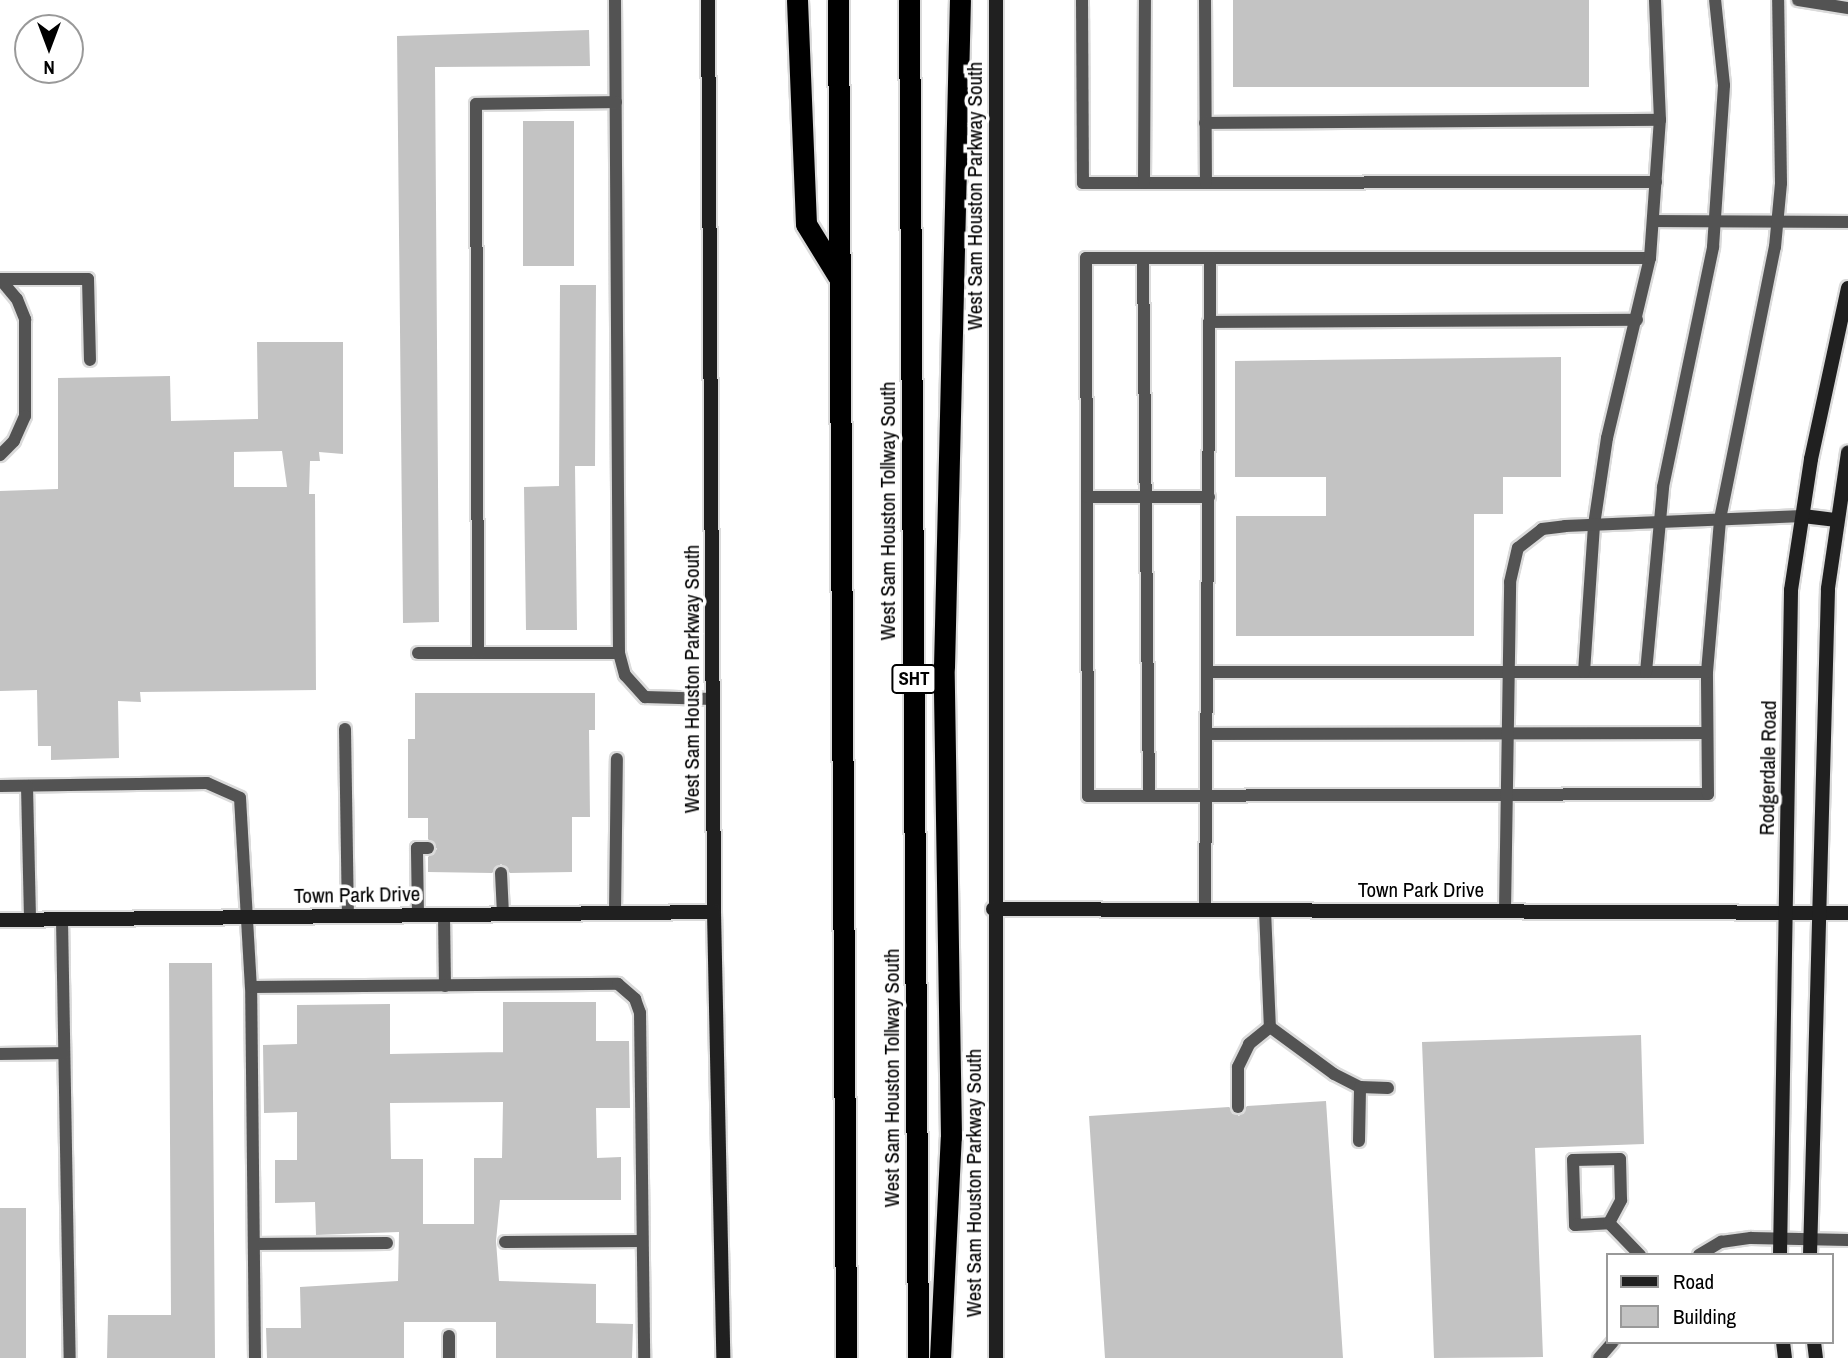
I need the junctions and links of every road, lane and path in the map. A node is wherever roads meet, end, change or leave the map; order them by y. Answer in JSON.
{"nodes":[{"id":1,"x":615,"y":0,"type":"edge"},
{"id":2,"x":708,"y":0,"type":"edge"},
{"id":3,"x":797,"y":0,"type":"edge"},
{"id":4,"x":838,"y":0,"type":"edge"},
{"id":5,"x":909,"y":0,"type":"edge"},
{"id":6,"x":960,"y":0,"type":"edge"},
{"id":7,"x":996,"y":0,"type":"edge"},
{"id":8,"x":1082,"y":0,"type":"edge"},
{"id":9,"x":1145,"y":0,"type":"edge"},
{"id":10,"x":1205,"y":0,"type":"edge"},
{"id":11,"x":1655,"y":0,"type":"edge"},
{"id":12,"x":1715,"y":0,"type":"edge"},
{"id":13,"x":1778,"y":0,"type":"edge"},
{"id":14,"x":1798,"y":0,"type":"edge"},
{"id":15,"x":1848,"y":8,"type":"edge"},
{"id":16,"x":616,"y":102,"type":"junction"},
{"id":17,"x":1660,"y":120,"type":"junction"},
{"id":18,"x":1205,"y":123,"type":"junction"},
{"id":19,"x":1656,"y":182,"type":"junction"},
{"id":20,"x":1144,"y":183,"type":"junction"},
{"id":21,"x":1206,"y":183,"type":"junction"},
{"id":22,"x":1653,"y":221,"type":"junction"},
{"id":23,"x":1715,"y":222,"type":"junction"},
{"id":24,"x":1778,"y":222,"type":"junction"},
{"id":25,"x":1848,"y":222,"type":"edge"},
{"id":26,"x":1143,"y":258,"type":"junction"},
{"id":27,"x":1210,"y":258,"type":"junction"},
{"id":28,"x":1650,"y":258,"type":"junction"},
{"id":29,"x":839,"y":278,"type":"junction"},
{"id":30,"x":0,"y":279,"type":"edge"},
{"id":31,"x":1848,"y":288,"type":"edge"},
{"id":32,"x":1637,"y":320,"type":"junction"},
{"id":33,"x":1209,"y":322,"type":"junction"},
{"id":34,"x":90,"y":360,"type":"dead end"},
{"id":35,"x":1848,"y":452,"type":"edge"},
{"id":36,"x":0,"y":455,"type":"edge"},
{"id":37,"x":1209,"y":496,"type":"junction"},
{"id":38,"x":1087,"y":497,"type":"junction"},
{"id":39,"x":1146,"y":497,"type":"junction"},
{"id":40,"x":1803,"y":516,"type":"junction"},
{"id":41,"x":1720,"y":519,"type":"junction"},
{"id":42,"x":1842,"y":520,"type":"edge"},
{"id":43,"x":1658,"y":522,"type":"junction"},
{"id":44,"x":1594,"y":525,"type":"junction"},
{"id":45,"x":418,"y":653,"type":"dead end"},
{"id":46,"x":478,"y":653,"type":"junction"},
{"id":47,"x":619,"y":653,"type":"junction"},
{"id":48,"x":1209,"y":672,"type":"junction"},
{"id":49,"x":1509,"y":672,"type":"junction"},
{"id":50,"x":1584,"y":672,"type":"junction"},
{"id":51,"x":1646,"y":672,"type":"junction"},
{"id":52,"x":1707,"y":672,"type":"junction"},
{"id":53,"x":713,"y":699,"type":"junction"},
{"id":54,"x":345,"y":729,"type":"dead end"},
{"id":55,"x":1707,"y":733,"type":"junction"},
{"id":56,"x":1209,"y":734,"type":"junction"},
{"id":57,"x":1509,"y":734,"type":"junction"},
{"id":58,"x":617,"y":759,"type":"dead end"},
{"id":59,"x":0,"y":786,"type":"edge"},
{"id":60,"x":27,"y":786,"type":"junction"},
{"id":61,"x":1505,"y":795,"type":"junction"},
{"id":62,"x":1149,"y":796,"type":"junction"},
{"id":63,"x":1207,"y":796,"type":"junction"},
{"id":64,"x":428,"y":848,"type":"dead end"},
{"id":65,"x":501,"y":873,"type":"dead end"},
{"id":66,"x":993,"y":909,"type":"junction"},
{"id":67,"x":1205,"y":909,"type":"junction"},
{"id":68,"x":1265,"y":910,"type":"junction"},
{"id":69,"x":1505,"y":911,"type":"junction"},
{"id":70,"x":714,"y":912,"type":"junction"},
{"id":71,"x":615,"y":913,"type":"junction"},
{"id":72,"x":503,"y":914,"type":"junction"},
{"id":73,"x":1786,"y":914,"type":"junction"},
{"id":74,"x":1817,"y":914,"type":"junction"},
{"id":75,"x":1848,"y":914,"type":"edge"},
{"id":76,"x":418,"y":915,"type":"junction"},
{"id":77,"x":443,"y":915,"type":"junction"},
{"id":78,"x":348,"y":916,"type":"junction"},
{"id":79,"x":250,"y":917,"type":"junction"},
{"id":80,"x":30,"y":919,"type":"junction"},
{"id":81,"x":62,"y":919,"type":"junction"},
{"id":82,"x":0,"y":920,"type":"edge"},
{"id":83,"x":445,"y":986,"type":"junction"},
{"id":84,"x":251,"y":987,"type":"junction"},
{"id":85,"x":1270,"y":1027,"type":"junction"},
{"id":86,"x":0,"y":1054,"type":"edge"},
{"id":87,"x":64,"y":1054,"type":"junction"},
{"id":88,"x":1360,"y":1087,"type":"junction"},
{"id":89,"x":1388,"y":1088,"type":"dead end"},
{"id":90,"x":1238,"y":1107,"type":"dead end"},
{"id":91,"x":1359,"y":1141,"type":"dead end"},
{"id":92,"x":1609,"y":1223,"type":"junction"},
{"id":93,"x":1780,"y":1240,"type":"junction"},
{"id":94,"x":1848,"y":1240,"type":"edge"},
{"id":95,"x":642,"y":1241,"type":"junction"},
{"id":96,"x":505,"y":1242,"type":"dead end"},
{"id":97,"x":387,"y":1243,"type":"dead end"},
{"id":98,"x":254,"y":1244,"type":"junction"},
{"id":99,"x":1810,"y":1247,"type":"edge"},
{"id":100,"x":1638,"y":1253,"type":"edge"},
{"id":101,"x":1702,"y":1253,"type":"edge"},
{"id":102,"x":1780,"y":1253,"type":"edge"},
{"id":103,"x":449,"y":1336,"type":"dead end"},
{"id":104,"x":1611,"y":1344,"type":"edge"},
{"id":105,"x":70,"y":1358,"type":"edge"},
{"id":106,"x":255,"y":1358,"type":"edge"},
{"id":107,"x":449,"y":1358,"type":"edge"},
{"id":108,"x":643,"y":1358,"type":"edge"},
{"id":109,"x":723,"y":1358,"type":"edge"},
{"id":110,"x":846,"y":1358,"type":"edge"},
{"id":111,"x":918,"y":1358,"type":"edge"},
{"id":112,"x":940,"y":1358,"type":"edge"},
{"id":113,"x":996,"y":1358,"type":"edge"},
{"id":114,"x":1599,"y":1358,"type":"edge"}],
"edges":[{"from":1,"to":16,"type":"lane"},
{"from":2,"to":53,"type":"street","name":"West Sam Houston Parkway South"},
{"from":3,"to":29,"type":"highway"},
{"from":4,"to":29,"type":"highway"},
{"from":5,"to":111,"type":"highway","name":"West Sam Houston Tollway South","number":"SHT"},
{"from":6,"to":112,"type":"highway"},
{"from":7,"to":66,"type":"street","name":"West Sam Houston Parkway South"},
{"from":8,"to":20,"type":"lane"},
{"from":9,"to":20,"type":"lane"},
{"from":10,"to":18,"type":"lane"},
{"from":11,"to":17,"type":"lane"},
{"from":12,"to":23,"type":"lane"},
{"from":13,"to":24,"type":"lane"},
{"from":14,"to":15,"type":"lane"},
{"from":16,"to":46,"type":"lane"},
{"from":16,"to":47,"type":"lane"},
{"from":17,"to":18,"type":"lane"},
{"from":17,"to":19,"type":"lane"},
{"from":18,"to":21,"type":"lane"},
{"from":19,"to":21,"type":"lane"},
{"from":19,"to":22,"type":"lane"},
{"from":20,"to":21,"type":"lane"},
{"from":22,"to":23,"type":"lane"},
{"from":22,"to":28,"type":"lane"},
{"from":23,"to":24,"type":"lane"},
{"from":23,"to":43,"type":"lane"},
{"from":24,"to":25,"type":"lane"},
{"from":24,"to":41,"type":"lane"},
{"from":26,"to":27,"type":"lane"},
{"from":26,"to":38,"type":"lane"},
{"from":26,"to":39,"type":"lane"},
{"from":27,"to":28,"type":"lane"},
{"from":27,"to":33,"type":"lane"},
{"from":28,"to":32,"type":"lane"},
{"from":29,"to":110,"type":"highway"},
{"from":30,"to":34,"type":"lane"},
{"from":30,"to":36,"type":"lane"},
{"from":31,"to":40,"type":"street","name":"Rodgerdale Road"},
{"from":32,"to":33,"type":"lane"},
{"from":32,"to":44,"type":"lane"},
{"from":33,"to":37,"type":"lane"},
{"from":35,"to":42,"type":"street"},
{"from":37,"to":39,"type":"lane"},
{"from":37,"to":48,"type":"lane"},
{"from":38,"to":39,"type":"lane"},
{"from":38,"to":62,"type":"lane"},
{"from":39,"to":62,"type":"lane"},
{"from":40,"to":41,"type":"lane"},
{"from":40,"to":42,"type":"street"},
{"from":40,"to":73,"type":"street","name":"Rodgerdale Road"},
{"from":41,"to":43,"type":"lane"},
{"from":41,"to":52,"type":"lane"},
{"from":42,"to":74,"type":"street"},
{"from":43,"to":44,"type":"lane"},
{"from":43,"to":51,"type":"lane"},
{"from":44,"to":49,"type":"lane"},
{"from":44,"to":50,"type":"lane"},
{"from":45,"to":46,"type":"lane"},
{"from":46,"to":47,"type":"lane"},
{"from":47,"to":53,"type":"lane"},
{"from":48,"to":49,"type":"lane"},
{"from":48,"to":56,"type":"lane"},
{"from":49,"to":50,"type":"lane"},
{"from":49,"to":57,"type":"lane"},
{"from":50,"to":51,"type":"lane"},
{"from":51,"to":52,"type":"lane"},
{"from":52,"to":55,"type":"lane"},
{"from":53,"to":70,"type":"street","name":"West Sam Houston Parkway South"},
{"from":54,"to":78,"type":"lane"},
{"from":55,"to":57,"type":"lane"},
{"from":55,"to":61,"type":"lane"},
{"from":56,"to":57,"type":"lane"},
{"from":56,"to":63,"type":"lane"},
{"from":57,"to":61,"type":"lane"},
{"from":58,"to":71,"type":"lane"},
{"from":59,"to":60,"type":"lane"},
{"from":60,"to":79,"type":"lane"},
{"from":60,"to":80,"type":"lane"},
{"from":61,"to":63,"type":"lane"},
{"from":61,"to":69,"type":"lane"},
{"from":62,"to":63,"type":"lane"},
{"from":63,"to":67,"type":"lane"},
{"from":64,"to":76,"type":"lane"},
{"from":65,"to":72,"type":"lane"},
{"from":66,"to":67,"type":"street","name":"Town Park Drive"},
{"from":66,"to":113,"type":"street","name":"West Sam Houston Parkway South"},
{"from":67,"to":68,"type":"street","name":"Town Park Drive"},
{"from":68,"to":69,"type":"street","name":"Town Park Drive"},
{"from":68,"to":85,"type":"lane"},
{"from":69,"to":73,"type":"street","name":"Town Park Drive"},
{"from":70,"to":71,"type":"street","name":"Town Park Drive"},
{"from":70,"to":109,"type":"street","name":"West Sam Houston Parkway South"},
{"from":71,"to":72,"type":"street","name":"Town Park Drive"},
{"from":72,"to":77,"type":"street","name":"Town Park Drive"},
{"from":73,"to":74,"type":"street","name":"Town Park Drive"},
{"from":73,"to":93,"type":"street","name":"Rodgerdale Road"},
{"from":74,"to":75,"type":"street","name":"Town Park Drive"},
{"from":74,"to":99,"type":"street"},
{"from":76,"to":77,"type":"street","name":"Town Park Drive"},
{"from":76,"to":78,"type":"street","name":"Town Park Drive"},
{"from":77,"to":83,"type":"lane"},
{"from":78,"to":79,"type":"street","name":"Town Park Drive"},
{"from":79,"to":81,"type":"street","name":"Town Park Drive"},
{"from":79,"to":84,"type":"lane"},
{"from":80,"to":81,"type":"street","name":"Town Park Drive"},
{"from":80,"to":82,"type":"street","name":"Town Park Drive"},
{"from":81,"to":87,"type":"lane"},
{"from":83,"to":84,"type":"lane"},
{"from":83,"to":95,"type":"lane"},
{"from":84,"to":98,"type":"lane"},
{"from":85,"to":88,"type":"lane"},
{"from":85,"to":90,"type":"lane"},
{"from":86,"to":87,"type":"lane"},
{"from":87,"to":105,"type":"lane"},
{"from":88,"to":89,"type":"lane"},
{"from":88,"to":91,"type":"lane"},
{"from":92,"to":92,"type":"lane"},
{"from":92,"to":100,"type":"lane"},
{"from":93,"to":99,"type":"lane"},
{"from":93,"to":101,"type":"lane"},
{"from":93,"to":102,"type":"street","name":"Rodgerdale Road"},
{"from":94,"to":99,"type":"lane"},
{"from":95,"to":96,"type":"lane"},
{"from":95,"to":108,"type":"lane"},
{"from":97,"to":98,"type":"lane"},
{"from":98,"to":106,"type":"lane"},
{"from":103,"to":107,"type":"lane"},
{"from":104,"to":114,"type":"lane"}]}
